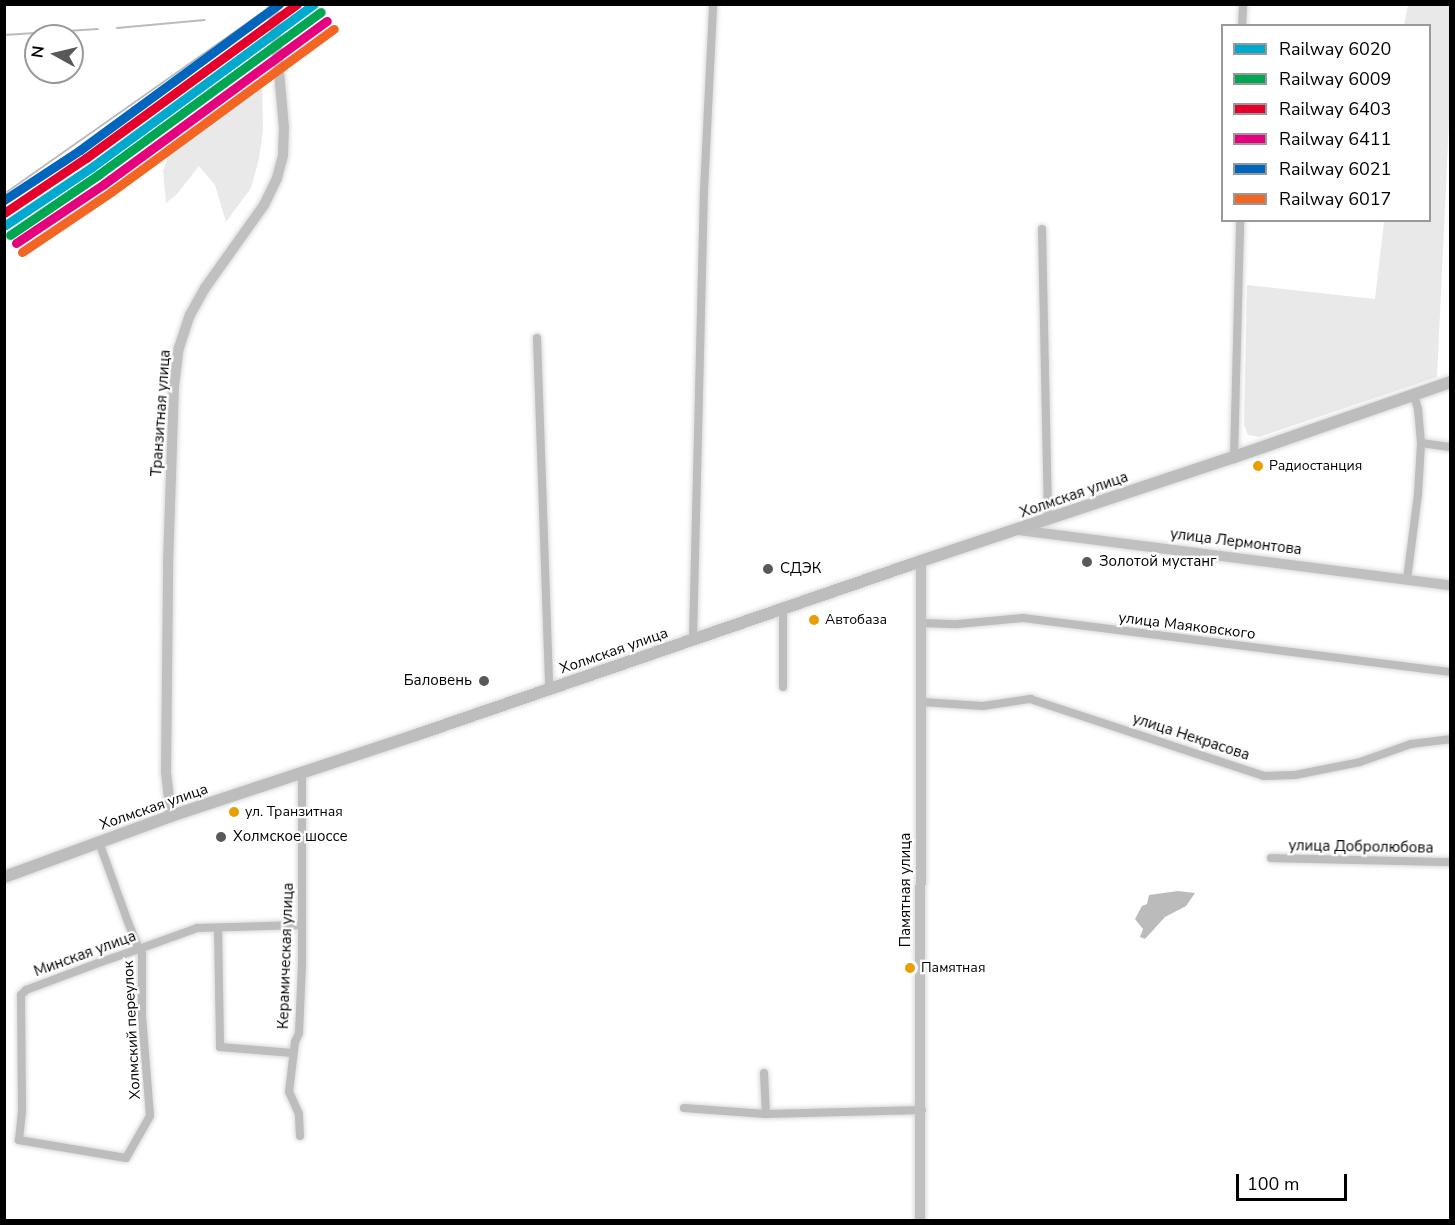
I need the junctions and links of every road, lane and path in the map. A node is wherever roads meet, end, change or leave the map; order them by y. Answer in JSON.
{"nodes":[{"id":1,"x":273,"y":4,"type":"edge"},
{"id":2,"x":713,"y":4,"type":"edge"},
{"id":3,"x":1243,"y":4,"type":"edge"},
{"id":4,"x":1242,"y":24,"type":"edge"},
{"id":5,"x":1240,"y":222,"type":"edge"},
{"id":6,"x":1042,"y":229,"type":"dead end"},
{"id":7,"x":537,"y":338,"type":"dead end"},
{"id":8,"x":1445,"y":384,"type":"edge"},
{"id":9,"x":1414,"y":395,"type":"junction"},
{"id":10,"x":1421,"y":443,"type":"junction"},
{"id":11,"x":1450,"y":447,"type":"edge"},
{"id":12,"x":1234,"y":457,"type":"junction"},
{"id":13,"x":1048,"y":520,"type":"junction"},
{"id":14,"x":1018,"y":530,"type":"junction"},
{"id":15,"x":921,"y":561,"type":"junction"},
{"id":16,"x":1407,"y":579,"type":"junction"},
{"id":17,"x":1450,"y":585,"type":"edge"},
{"id":18,"x":783,"y":608,"type":"junction"},
{"id":19,"x":921,"y":623,"type":"junction"},
{"id":20,"x":693,"y":639,"type":"junction"},
{"id":21,"x":1450,"y":672,"type":"edge"},
{"id":22,"x":783,"y":687,"type":"dead end"},
{"id":23,"x":549,"y":689,"type":"junction"},
{"id":24,"x":922,"y":702,"type":"junction"},
{"id":25,"x":1450,"y":739,"type":"edge"},
{"id":26,"x":302,"y":774,"type":"junction"},
{"id":27,"x":171,"y":816,"type":"junction"},
{"id":28,"x":99,"y":842,"type":"junction"},
{"id":29,"x":1271,"y":858,"type":"dead end"},
{"id":30,"x":1450,"y":862,"type":"edge"},
{"id":31,"x":4,"y":877,"type":"edge"},
{"id":32,"x":302,"y":925,"type":"junction"},
{"id":33,"x":218,"y":928,"type":"junction"},
{"id":34,"x":139,"y":949,"type":"junction"},
{"id":35,"x":293,"y":1053,"type":"junction"},
{"id":36,"x":764,"y":1073,"type":"dead end"},
{"id":37,"x":684,"y":1108,"type":"dead end"},
{"id":38,"x":922,"y":1110,"type":"junction"},
{"id":39,"x":766,"y":1114,"type":"junction"},
{"id":40,"x":300,"y":1136,"type":"dead end"},
{"id":41,"x":19,"y":1140,"type":"joint"},
{"id":42,"x":920,"y":1221,"type":"edge"}],
"edges":[{"from":1,"to":27,"type":"street","name":"Транзитная улица"},
{"from":2,"to":20,"type":"street"},
{"from":3,"to":4,"type":"street"},
{"from":5,"to":12,"type":"street"},
{"from":6,"to":13,"type":"street"},
{"from":7,"to":23,"type":"street"},
{"from":8,"to":9,"type":"main road","name":"Холмская улица"},
{"from":9,"to":10,"type":"street"},
{"from":9,"to":12,"type":"main road","name":"Холмская улица"},
{"from":10,"to":11,"type":"street"},
{"from":10,"to":16,"type":"street"},
{"from":12,"to":13,"type":"main road","name":"Холмская улица"},
{"from":13,"to":14,"type":"main road","name":"Холмская улица"},
{"from":14,"to":15,"type":"main road","name":"Холмская улица"},
{"from":14,"to":16,"type":"street","name":"улица Лермонтова"},
{"from":15,"to":18,"type":"main road","name":"Холмская улица"},
{"from":15,"to":19,"type":"street","name":"Памятная улица"},
{"from":16,"to":17,"type":"street","name":"улица Лермонтова"},
{"from":18,"to":20,"type":"main road","name":"Холмская улица"},
{"from":18,"to":22,"type":"street"},
{"from":19,"to":21,"type":"street","name":"улица Маяковского"},
{"from":19,"to":24,"type":"street","name":"Памятная улица"},
{"from":20,"to":23,"type":"main road","name":"Холмская улица"},
{"from":23,"to":26,"type":"main road","name":"Холмская улица"},
{"from":24,"to":25,"type":"street","name":"улица Некрасова"},
{"from":24,"to":38,"type":"street","name":"Памятная улица"},
{"from":26,"to":27,"type":"main road","name":"Холмская улица"},
{"from":26,"to":32,"type":"street","name":"Керамическая улица"},
{"from":27,"to":28,"type":"main road","name":"Холмская улица"},
{"from":28,"to":31,"type":"main road","name":"Холмская улица"},
{"from":28,"to":34,"type":"street","name":"Холмский переулок"},
{"from":29,"to":30,"type":"street","name":"улица Добролюбова"},
{"from":32,"to":33,"type":"street","name":"Минская улица"},
{"from":32,"to":35,"type":"street","name":"Керамическая улица"},
{"from":33,"to":34,"type":"street","name":"Минская улица"},
{"from":33,"to":35,"type":"street"},
{"from":34,"to":41,"type":"street","name":"Минская улица"},
{"from":34,"to":41,"type":"street","name":"Холмский переулок"},
{"from":35,"to":40,"type":"street","name":"Керамическая улица"},
{"from":36,"to":39,"type":"street"},
{"from":37,"to":39,"type":"street"},
{"from":38,"to":39,"type":"street"},
{"from":38,"to":42,"type":"street","name":"Памятная улица"}]}
